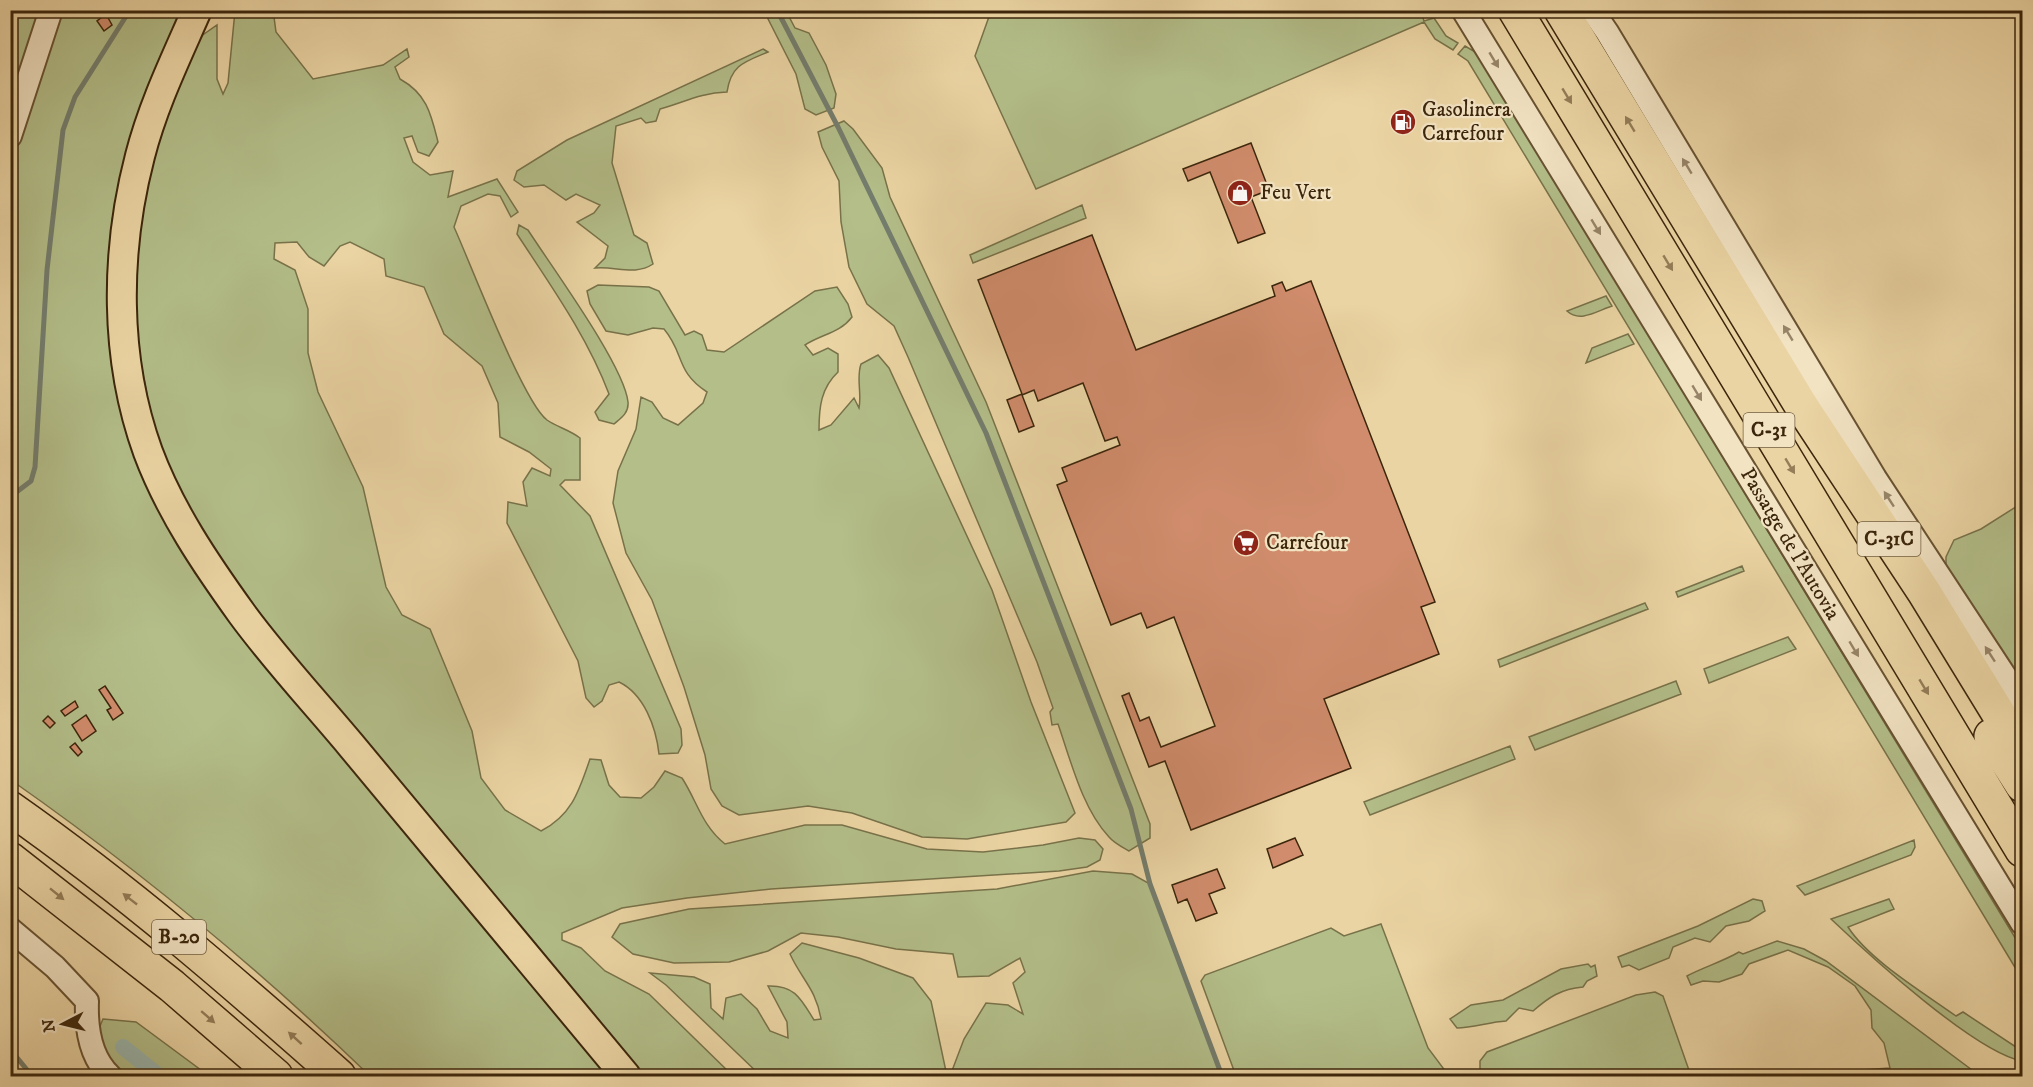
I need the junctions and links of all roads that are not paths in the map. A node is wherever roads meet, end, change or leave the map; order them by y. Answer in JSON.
{"nodes":[{"id":1,"x":51,"y":10,"type":"edge"},
{"id":2,"x":197,"y":10,"type":"edge"},
{"id":3,"x":1463,"y":10,"type":"edge"},
{"id":4,"x":1515,"y":10,"type":"edge"},
{"id":5,"x":1561,"y":10,"type":"edge"},
{"id":6,"x":1592,"y":10,"type":"edge"},
{"id":7,"x":10,"y":135,"type":"edge"},
{"id":8,"x":1802,"y":407,"type":"junction"},
{"id":9,"x":2022,"y":702,"type":"edge"},
{"id":10,"x":2022,"y":752,"type":"edge"},
{"id":11,"x":2022,"y":785,"type":"edge"},
{"id":12,"x":10,"y":808,"type":"edge"},
{"id":13,"x":2022,"y":850,"type":"edge"},
{"id":14,"x":10,"y":859,"type":"edge"},
{"id":15,"x":2022,"y":923,"type":"edge"},
{"id":16,"x":10,"y":929,"type":"edge"},
{"id":17,"x":110,"y":1077,"type":"edge"},
{"id":18,"x":276,"y":1077,"type":"edge"},
{"id":19,"x":339,"y":1077,"type":"edge"},
{"id":20,"x":626,"y":1077,"type":"edge"}],
"edges":[{"from":1,"to":7,"type":"street"},
{"from":2,"to":20,"type":"main road"},
{"from":3,"to":15,"type":"street","name":"Passatge de l'Autovia","one_way":true},
{"from":4,"to":13,"type":"highway","number":"C-31","one_way":true},
{"from":8,"to":5,"type":"highway","number":"C-31","one_way":true},
{"from":9,"to":6,"type":"street","one_way":true},
{"from":8,"to":10,"type":"highway","number":"C-31C"},
{"from":8,"to":11,"type":"highway","number":"C-31"},
{"from":19,"to":12,"type":"highway","number":"B-20","one_way":true},
{"from":14,"to":18,"type":"highway","number":"B-20","one_way":true},
{"from":16,"to":17,"type":"street"}]}
